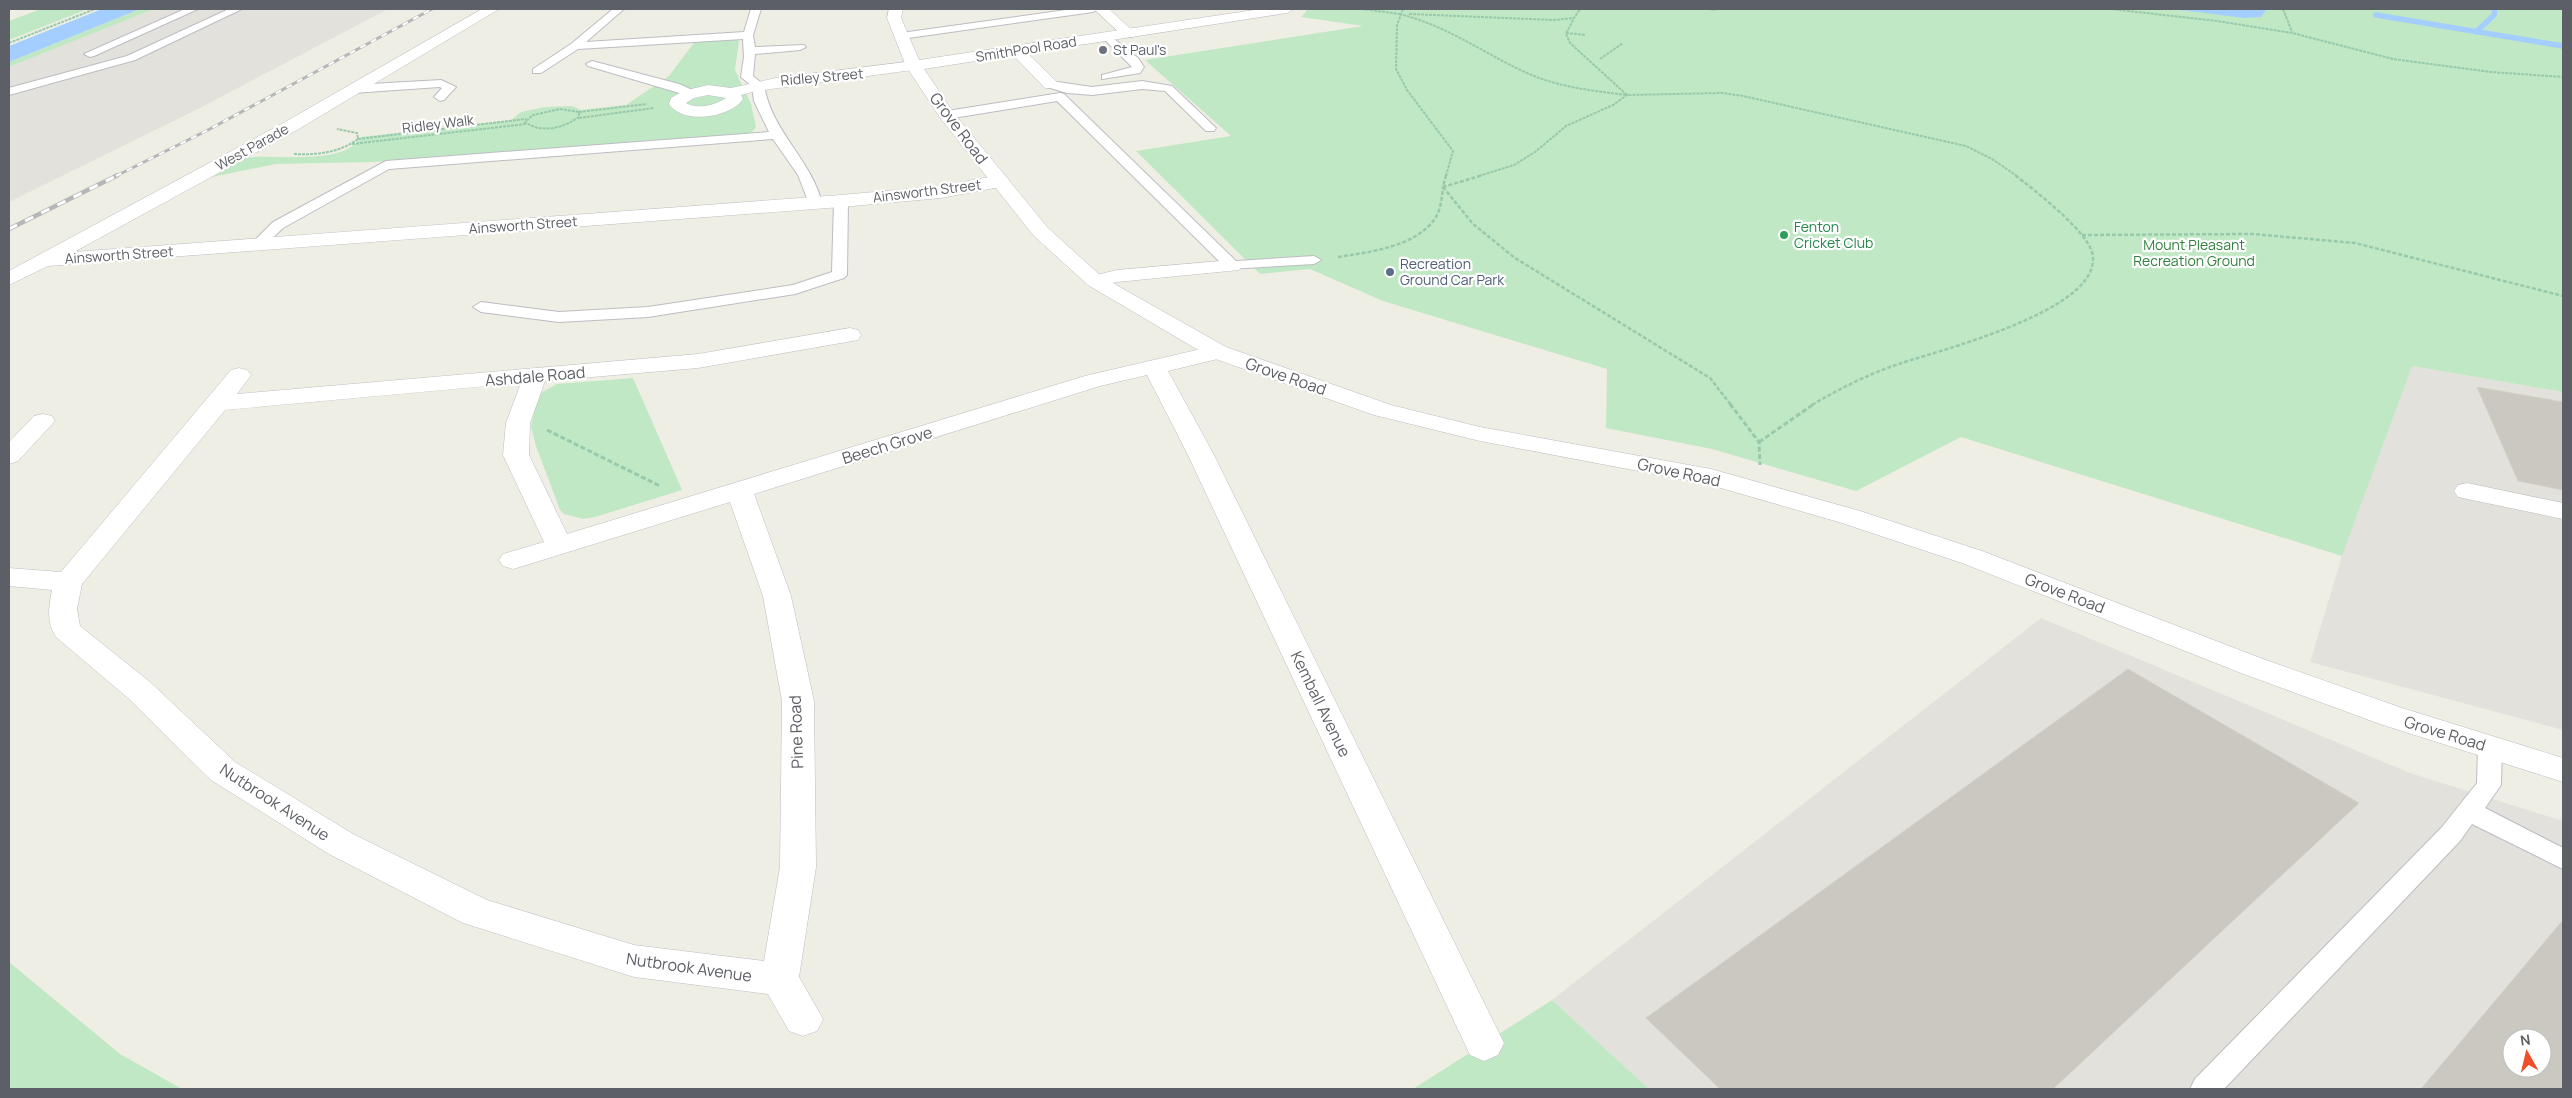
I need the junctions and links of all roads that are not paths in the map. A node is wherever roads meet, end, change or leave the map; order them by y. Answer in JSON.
{"nodes":[{"id":1,"x":193,"y":9,"type":"edge"},
{"id":2,"x":237,"y":9,"type":"edge"},
{"id":3,"x":492,"y":9,"type":"edge"},
{"id":4,"x":619,"y":9,"type":"edge"},
{"id":5,"x":756,"y":9,"type":"edge"},
{"id":6,"x":896,"y":9,"type":"edge"},
{"id":7,"x":1093,"y":9,"type":"edge"},
{"id":8,"x":1102,"y":9,"type":"edge"},
{"id":9,"x":1287,"y":9,"type":"edge"},
{"id":10,"x":1129,"y":34,"type":"junction"},
{"id":11,"x":748,"y":35,"type":"junction"},
{"id":12,"x":901,"y":36,"type":"junction"},
{"id":13,"x":1108,"y":37,"type":"junction"},
{"id":14,"x":575,"y":46,"type":"junction"},
{"id":15,"x":800,"y":46,"type":"dead end"},
{"id":16,"x":750,"y":51,"type":"junction"},
{"id":17,"x":1016,"y":51,"type":"junction"},
{"id":18,"x":90,"y":54,"type":"dead end"},
{"id":19,"x":592,"y":64,"type":"dead end"},
{"id":20,"x":914,"y":66,"type":"junction"},
{"id":21,"x":536,"y":70,"type":"dead end"},
{"id":22,"x":1101,"y":78,"type":"dead end"},
{"id":23,"x":758,"y":84,"type":"junction"},
{"id":24,"x":1051,"y":85,"type":"joint"},
{"id":25,"x":352,"y":89,"type":"junction"},
{"id":26,"x":9,"y":92,"type":"edge"},
{"id":27,"x":693,"y":93,"type":"junction"},
{"id":28,"x":731,"y":93,"type":"junction"},
{"id":29,"x":440,"y":97,"type":"dead end"},
{"id":30,"x":947,"y":115,"type":"junction"},
{"id":31,"x":1210,"y":128,"type":"dead end"},
{"id":32,"x":776,"y":135,"type":"junction"},
{"id":33,"x":1000,"y":181,"type":"junction"},
{"id":34,"x":841,"y":201,"type":"junction"},
{"id":35,"x":815,"y":203,"type":"junction"},
{"id":36,"x":258,"y":244,"type":"junction"},
{"id":37,"x":45,"y":260,"type":"junction"},
{"id":38,"x":1314,"y":260,"type":"road end"},
{"id":39,"x":1232,"y":266,"type":"junction"},
{"id":40,"x":9,"y":279,"type":"edge"},
{"id":41,"x":1095,"y":281,"type":"junction"},
{"id":42,"x":481,"y":307,"type":"dead end"},
{"id":43,"x":850,"y":335,"type":"dead end"},
{"id":44,"x":1218,"y":352,"type":"junction"},
{"id":45,"x":1154,"y":368,"type":"junction"},
{"id":46,"x":239,"y":375,"type":"dead end"},
{"id":47,"x":535,"y":376,"type":"junction"},
{"id":48,"x":218,"y":403,"type":"junction"},
{"id":49,"x":43,"y":421,"type":"dead end"},
{"id":50,"x":14,"y":446,"type":"edge"},
{"id":51,"x":740,"y":492,"type":"junction"},
{"id":52,"x":2466,"y":492,"type":"dead end"},
{"id":53,"x":2563,"y":512,"type":"edge"},
{"id":54,"x":559,"y":545,"type":"junction"},
{"id":55,"x":512,"y":560,"type":"dead end"},
{"id":56,"x":9,"y":577,"type":"edge"},
{"id":57,"x":68,"y":582,"type":"junction"},
{"id":58,"x":2490,"y":747,"type":"junction"},
{"id":59,"x":2563,"y":770,"type":"edge"},
{"id":60,"x":2468,"y":811,"type":"junction"},
{"id":61,"x":2563,"y":859,"type":"edge"},
{"id":62,"x":780,"y":979,"type":"junction"},
{"id":63,"x":803,"y":1019,"type":"dead end"},
{"id":64,"x":1484,"y":1044,"type":"dead end"},
{"id":65,"x":2205,"y":1089,"type":"edge"}],
"edges":[{"from":1,"to":18,"type":"lane"},
{"from":2,"to":26,"type":"lane"},
{"from":3,"to":25,"type":"street","name":"West Parade"},
{"from":4,"to":14,"type":"lane"},
{"from":5,"to":11,"type":"lane"},
{"from":6,"to":12,"type":"street","name":"Grove Road"},
{"from":7,"to":12,"type":"lane"},
{"from":8,"to":10,"type":"street"},
{"from":9,"to":10,"type":"street","name":"SmithPool Road"},
{"from":10,"to":13,"type":"street","name":"SmithPool Road"},
{"from":11,"to":14,"type":"lane"},
{"from":11,"to":16,"type":"lane"},
{"from":12,"to":20,"type":"street","name":"Grove Road"},
{"from":13,"to":17,"type":"street","name":"SmithPool Road"},
{"from":13,"to":22,"type":"lane"},
{"from":14,"to":21,"type":"lane"},
{"from":15,"to":16,"type":"lane"},
{"from":16,"to":23,"type":"lane"},
{"from":17,"to":20,"type":"street","name":"SmithPool Road"},
{"from":17,"to":24,"type":"street"},
{"from":19,"to":27,"type":"lane"},
{"from":20,"to":23,"type":"street","name":"Ridley Street"},
{"from":20,"to":30,"type":"street","name":"Grove Road"},
{"from":23,"to":28,"type":"street","name":"Ridley Street"},
{"from":23,"to":32,"type":"lane"},
{"from":24,"to":31,"type":"lane"},
{"from":25,"to":29,"type":"lane"},
{"from":25,"to":37,"type":"street","name":"West Parade"},
{"from":27,"to":28,"type":"street","name":"Ridley Street"},
{"from":27,"to":28,"type":"street","name":"Ridley Street"},
{"from":30,"to":33,"type":"street","name":"Grove Road"},
{"from":30,"to":39,"type":"lane"},
{"from":32,"to":35,"type":"lane"},
{"from":32,"to":36,"type":"lane"},
{"from":33,"to":34,"type":"street","name":"Ainsworth Street"},
{"from":33,"to":41,"type":"street","name":"Grove Road"},
{"from":34,"to":35,"type":"street","name":"Ainsworth Street"},
{"from":34,"to":42,"type":"lane"},
{"from":35,"to":36,"type":"street","name":"Ainsworth Street"},
{"from":36,"to":37,"type":"street","name":"Ainsworth Street"},
{"from":37,"to":40,"type":"street","name":"West Parade"},
{"from":38,"to":39,"type":"lane"},
{"from":39,"to":41,"type":"street"},
{"from":41,"to":44,"type":"street","name":"Grove Road"},
{"from":43,"to":47,"type":"street","name":"Ashdale Road"},
{"from":44,"to":45,"type":"street","name":"Beech Grove"},
{"from":44,"to":58,"type":"street","name":"Grove Road"},
{"from":45,"to":51,"type":"street","name":"Beech Grove"},
{"from":45,"to":64,"type":"street","name":"Kemball Avenue"},
{"from":46,"to":48,"type":"street","name":"Nutbrook Avenue"},
{"from":47,"to":48,"type":"street","name":"Ashdale Road"},
{"from":47,"to":54,"type":"street"},
{"from":48,"to":57,"type":"street","name":"Nutbrook Avenue"},
{"from":49,"to":50,"type":"street"},
{"from":51,"to":54,"type":"street","name":"Beech Grove"},
{"from":51,"to":62,"type":"street","name":"Pine Road"},
{"from":52,"to":53,"type":"street"},
{"from":54,"to":55,"type":"street","name":"Beech Grove"},
{"from":56,"to":57,"type":"street"},
{"from":57,"to":62,"type":"street","name":"Nutbrook Avenue"},
{"from":58,"to":59,"type":"street","name":"Grove Road"},
{"from":58,"to":60,"type":"lane"},
{"from":60,"to":61,"type":"lane"},
{"from":60,"to":65,"type":"lane"},
{"from":62,"to":63,"type":"street"}]}
